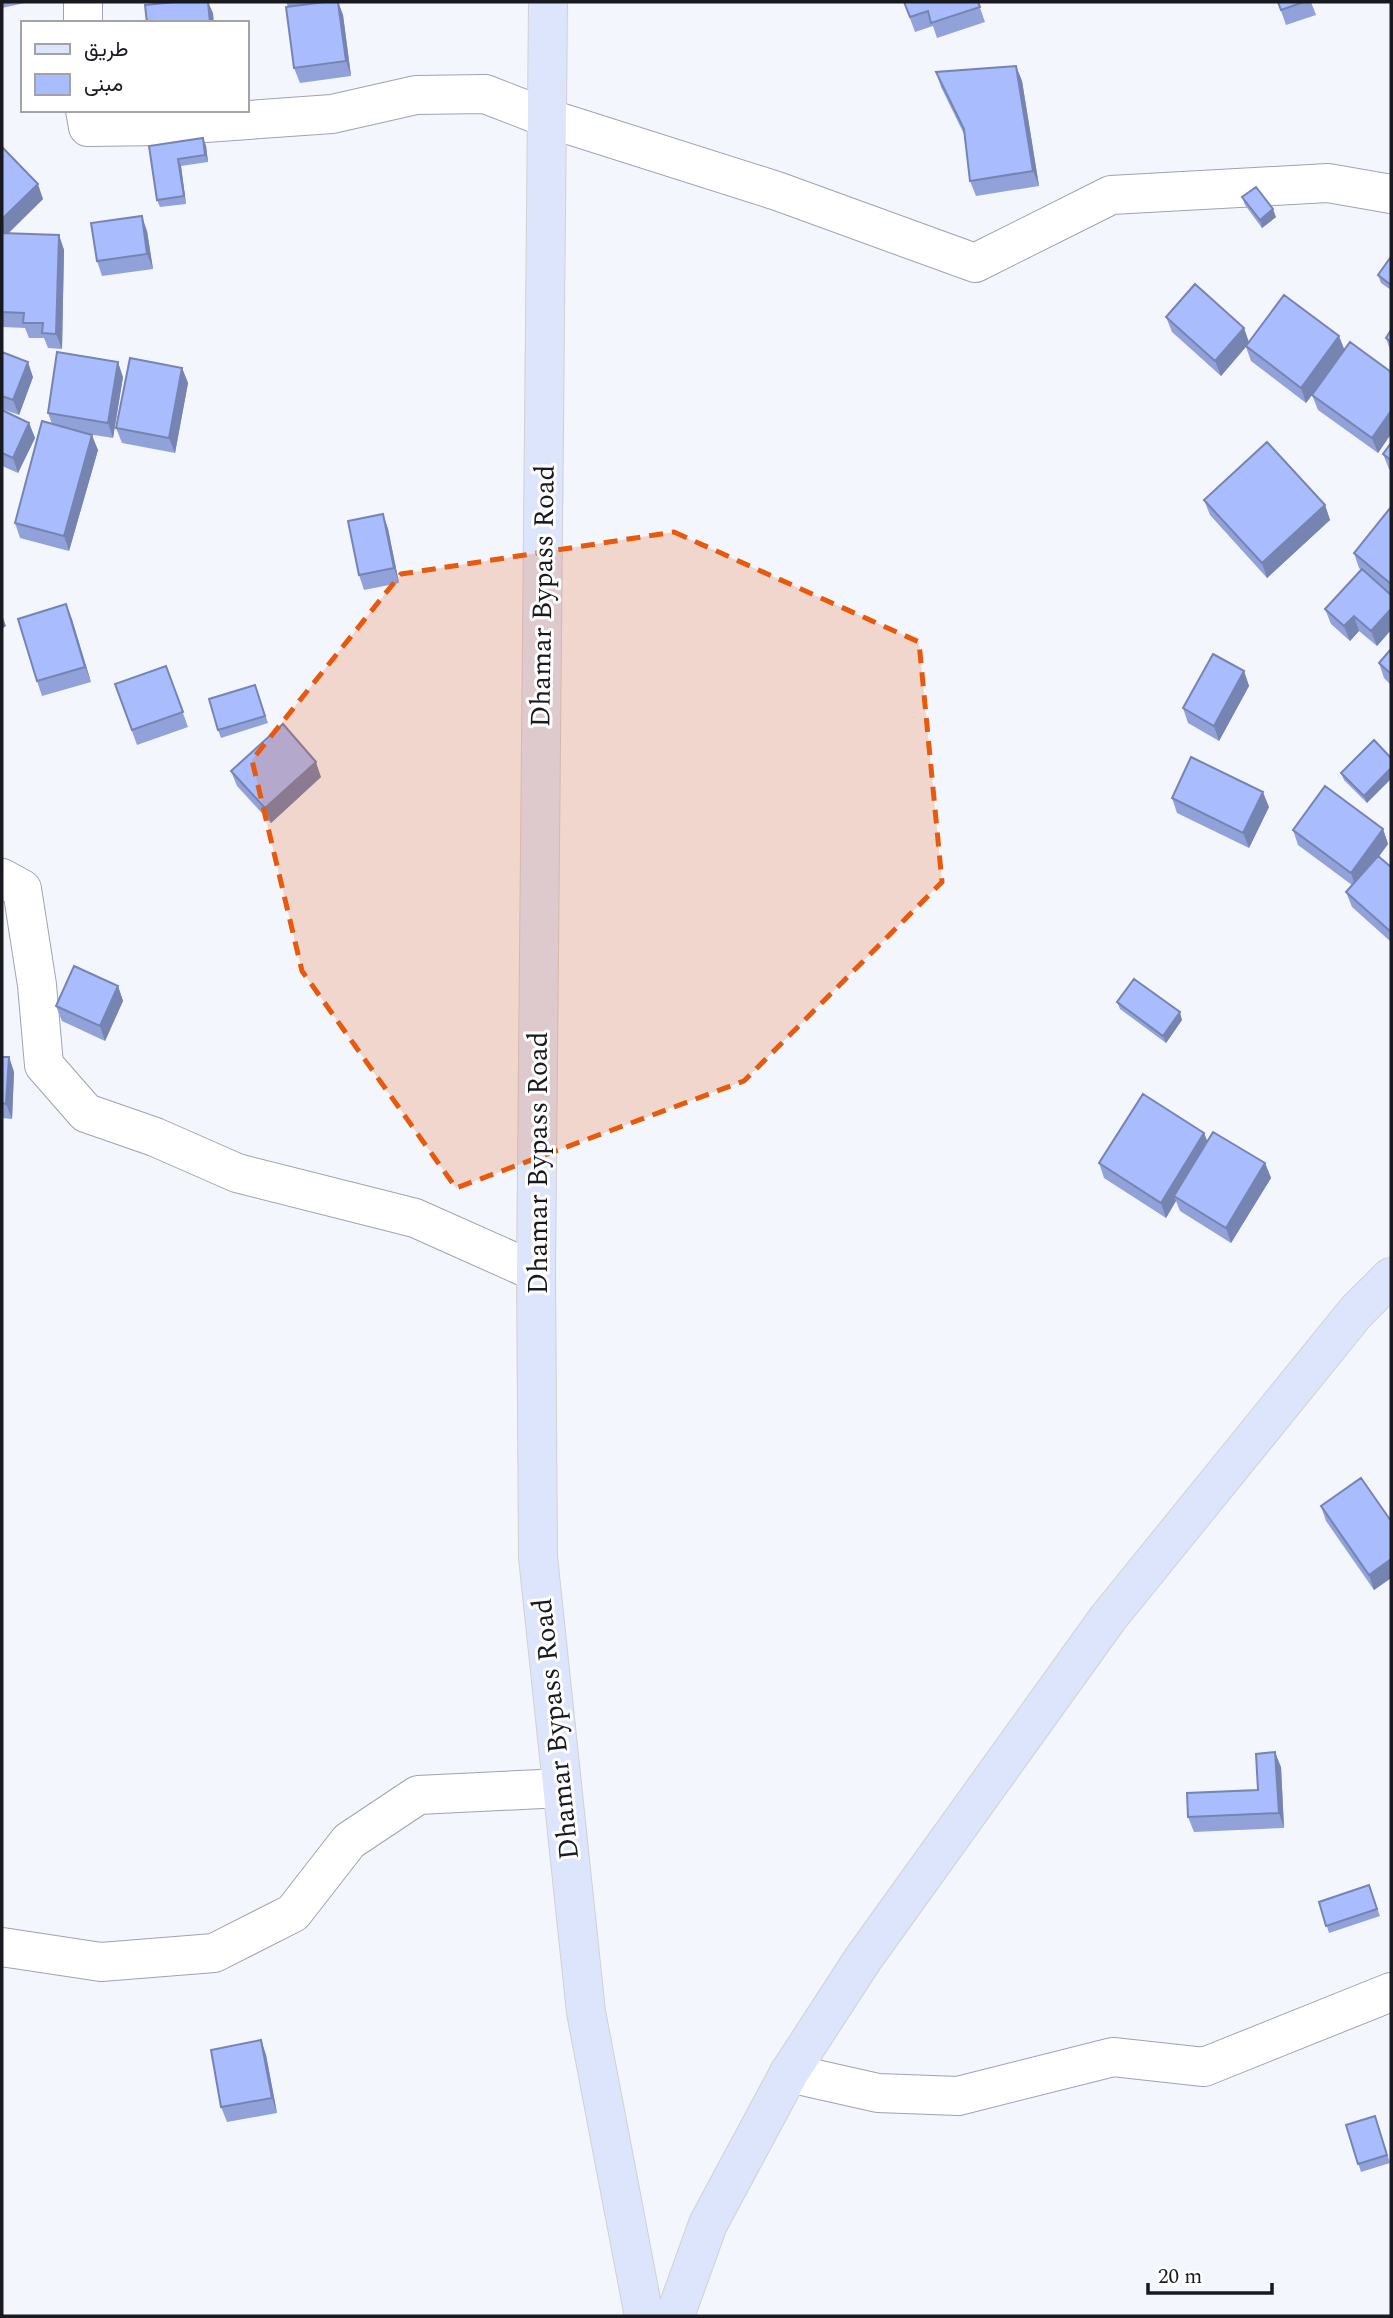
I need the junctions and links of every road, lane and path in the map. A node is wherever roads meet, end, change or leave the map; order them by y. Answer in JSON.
{"nodes":[{"id":1,"x":83,"y":2,"type":"edge"},
{"id":2,"x":548,"y":2,"type":"edge"},
{"id":3,"x":83,"y":21,"type":"edge"},
{"id":4,"x":85,"y":112,"type":"edge"},
{"id":5,"x":547,"y":118,"type":"junction"},
{"id":6,"x":1391,"y":194,"type":"edge"},
{"id":7,"x":2,"y":878,"type":"edge"},
{"id":8,"x":537,"y":1272,"type":"junction"},
{"id":9,"x":1391,"y":1277,"type":"edge"},
{"id":10,"x":562,"y":1788,"type":"junction"},
{"id":11,"x":2,"y":1947,"type":"edge"},
{"id":12,"x":1391,"y":1992,"type":"edge"},
{"id":13,"x":789,"y":2073,"type":"junction"},
{"id":14,"x":644,"y":2316,"type":"edge"},
{"id":15,"x":675,"y":2316,"type":"edge"}],
"edges":[{"from":1,"to":3,"type":"street"},
{"from":2,"to":5,"type":"main road","name":"Dhamar Bypass Road"},
{"from":4,"to":5,"type":"street"},
{"from":5,"to":6,"type":"street"},
{"from":5,"to":8,"type":"main road","name":"Dhamar Bypass Road"},
{"from":7,"to":8,"type":"street"},
{"from":8,"to":10,"type":"main road","name":"Dhamar Bypass Road"},
{"from":9,"to":13,"type":"main road"},
{"from":10,"to":11,"type":"street"},
{"from":10,"to":14,"type":"main road","name":"Dhamar Bypass Road"},
{"from":12,"to":13,"type":"street"},
{"from":13,"to":15,"type":"main road"}]}
